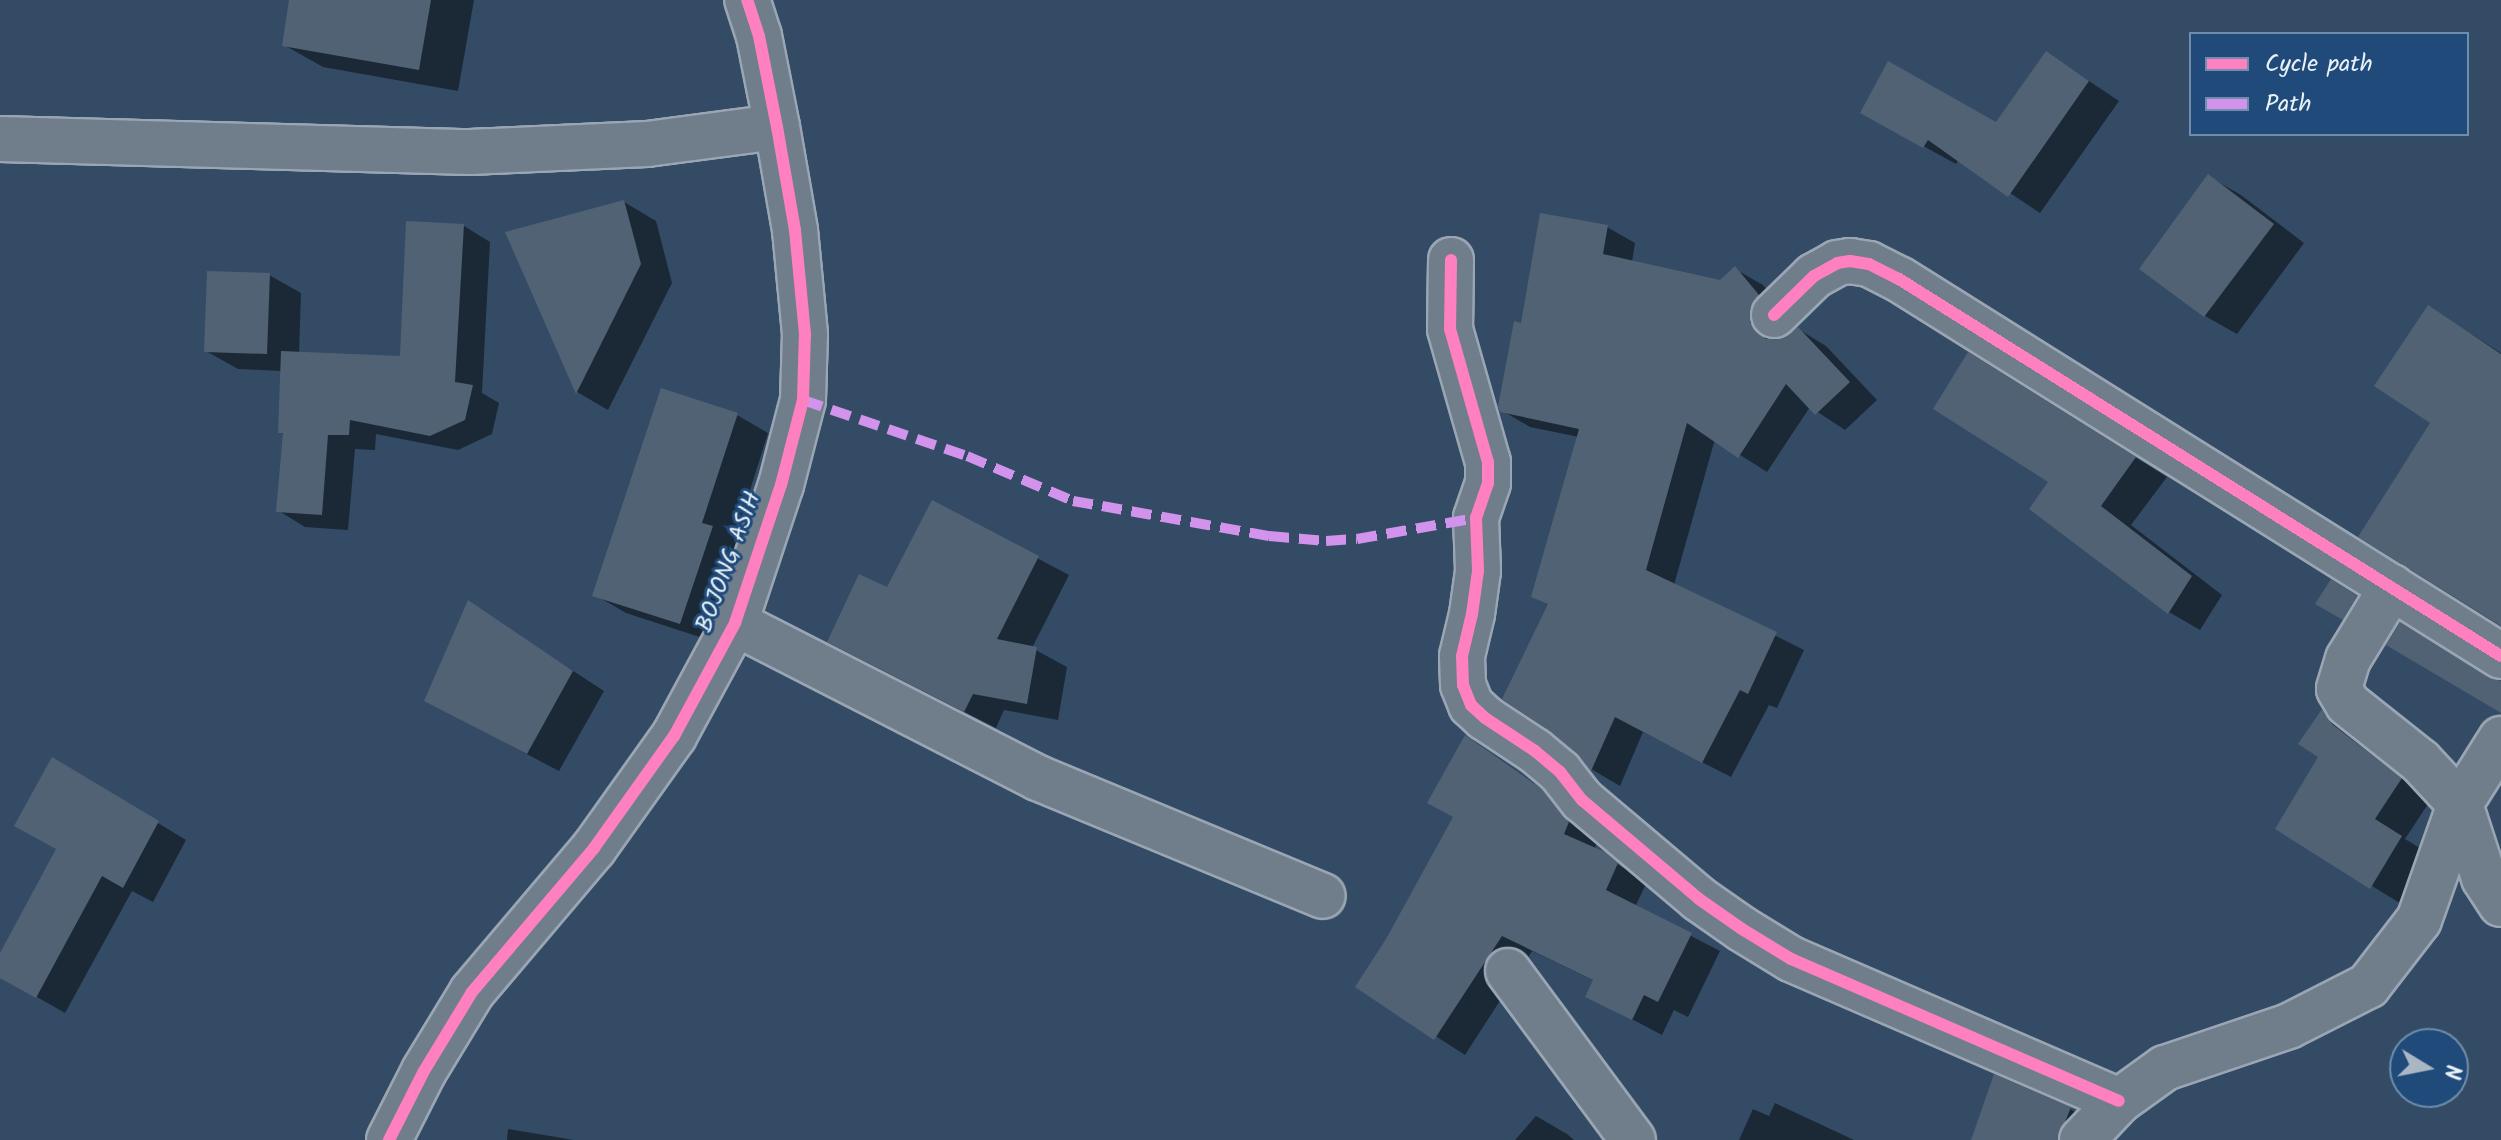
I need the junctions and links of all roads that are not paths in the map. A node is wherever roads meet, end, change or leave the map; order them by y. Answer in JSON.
{"nodes":[{"id":1,"x":747,"y":0,"type":"edge"},
{"id":2,"x":777,"y":127,"type":"junction"},
{"id":3,"x":0,"y":139,"type":"edge"},
{"id":4,"x":1451,"y":260,"type":"dead end"},
{"id":5,"x":1774,"y":315,"type":"dead end"},
{"id":6,"x":2392,"y":587,"type":"junction"},
{"id":7,"x":735,"y":623,"type":"junction"},
{"id":8,"x":2501,"y":656,"type":"edge"},
{"id":9,"x":2501,"y":739,"type":"edge"},
{"id":10,"x":2460,"y":804,"type":"junction"},
{"id":11,"x":1323,"y":896,"type":"dead end"},
{"id":12,"x":2501,"y":904,"type":"edge"},
{"id":13,"x":1508,"y":971,"type":"dead end"},
{"id":14,"x":2119,"y":1101,"type":"junction"},
{"id":15,"x":389,"y":1140,"type":"edge"},
{"id":16,"x":1633,"y":1140,"type":"edge"},
{"id":17,"x":2082,"y":1140,"type":"edge"}],
"edges":[{"from":1,"to":2,"type":"street","name":"BOJONG ASIH"},
{"from":2,"to":3,"type":"street"},
{"from":2,"to":7,"type":"street","name":"BOJONG ASIH"},
{"from":4,"to":14,"type":"street"},
{"from":5,"to":6,"type":"street"},
{"from":6,"to":8,"type":"street"},
{"from":6,"to":10,"type":"street"},
{"from":7,"to":11,"type":"street"},
{"from":7,"to":15,"type":"street","name":"BOJONG ASIH"},
{"from":9,"to":10,"type":"street"},
{"from":10,"to":12,"type":"street"},
{"from":10,"to":14,"type":"street"},
{"from":13,"to":16,"type":"street"},
{"from":14,"to":17,"type":"street"}]}
